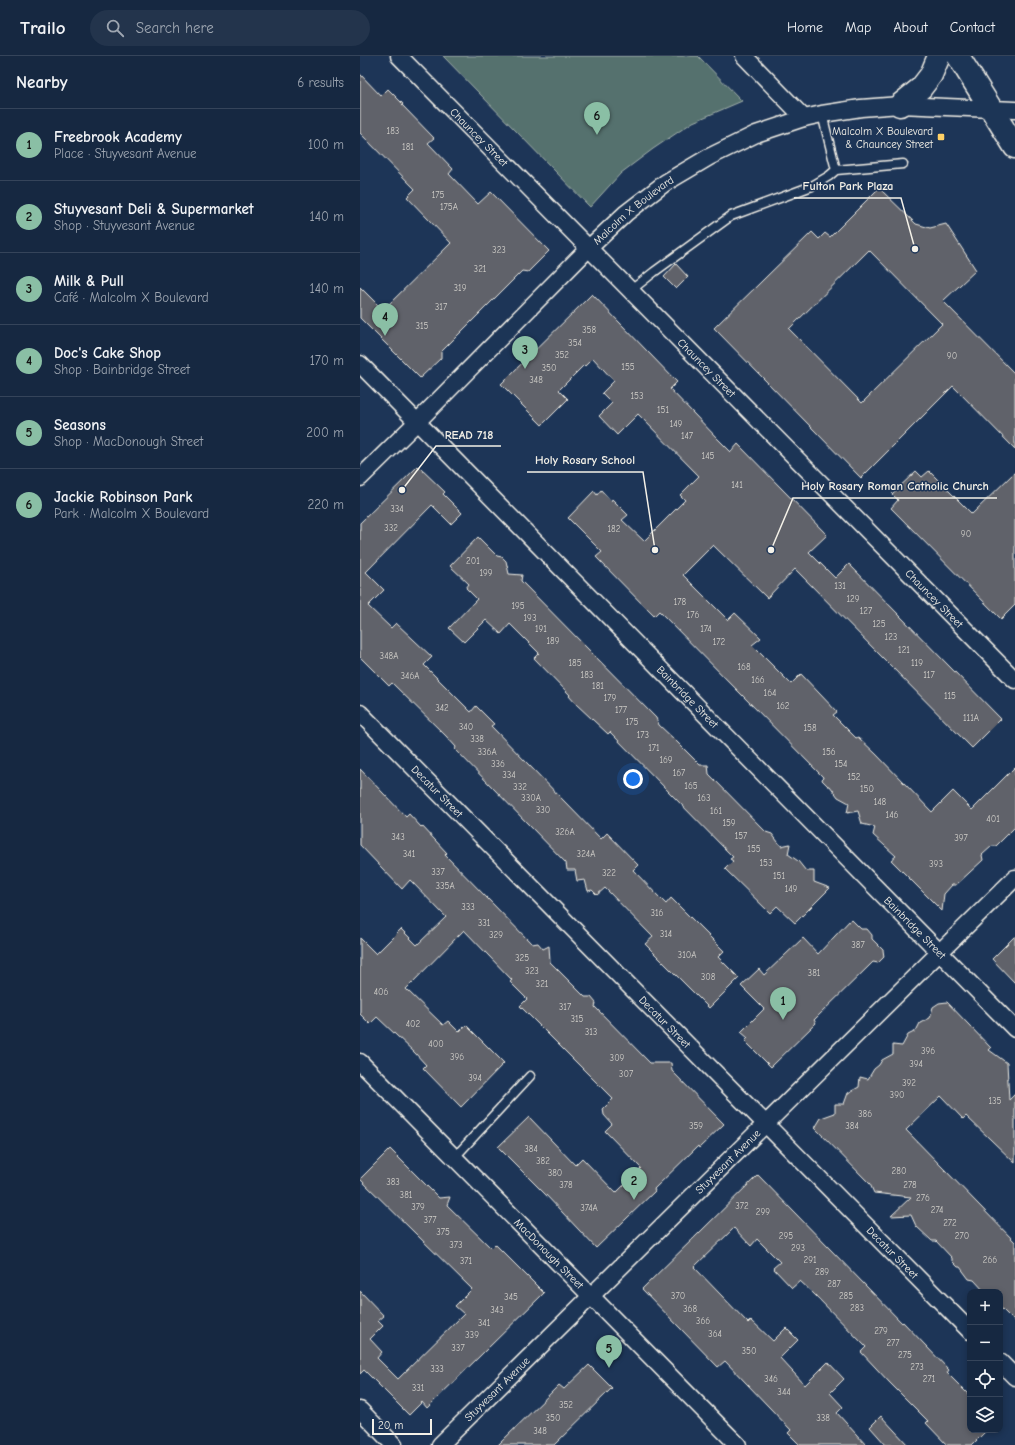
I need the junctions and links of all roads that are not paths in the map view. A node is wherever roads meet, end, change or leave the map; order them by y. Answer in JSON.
{"nodes":[{"id":1,"x":399,"y":56,"type":"edge"},
{"id":2,"x":744,"y":56,"type":"edge"},
{"id":3,"x":938,"y":56,"type":"edge"},
{"id":4,"x":958,"y":56,"type":"edge"},
{"id":5,"x":900,"y":105,"type":"junction"},
{"id":6,"x":991,"y":109,"type":"junction"},
{"id":7,"x":1015,"y":110,"type":"edge"},
{"id":8,"x":822,"y":114,"type":"junction"},
{"id":9,"x":804,"y":118,"type":"junction"},
{"id":10,"x":1015,"y":147,"type":"edge"},
{"id":11,"x":903,"y":164,"type":"dead end"},
{"id":12,"x":836,"y":170,"type":"junction"},
{"id":13,"x":589,"y":248,"type":"junction"},
{"id":14,"x":630,"y":291,"type":"junction"},
{"id":15,"x":360,"y":364,"type":"edge"},
{"id":16,"x":418,"y":422,"type":"junction"},
{"id":17,"x":360,"y":478,"type":"edge"},
{"id":18,"x":1015,"y":680,"type":"edge"},
{"id":19,"x":360,"y":713,"type":"edge"},
{"id":20,"x":1015,"y":878,"type":"edge"},
{"id":21,"x":939,"y":952,"type":"junction"},
{"id":22,"x":1015,"y":1029,"type":"edge"},
{"id":23,"x":360,"y":1062,"type":"edge"},
{"id":24,"x":530,"y":1076,"type":"dead end"},
{"id":25,"x":765,"y":1124,"type":"junction"},
{"id":26,"x":454,"y":1158,"type":"junction"},
{"id":27,"x":591,"y":1296,"type":"junction"},
{"id":28,"x":967,"y":1329,"type":"edge"},
{"id":29,"x":1003,"y":1365,"type":"edge"},
{"id":30,"x":1015,"y":1377,"type":"edge"},
{"id":31,"x":360,"y":1410,"type":"edge"},
{"id":32,"x":394,"y":1445,"type":"edge"},
{"id":33,"x":440,"y":1445,"type":"edge"},
{"id":34,"x":738,"y":1445,"type":"edge"}],
"edges":[{"from":1,"to":13,"type":"street","name":"Chauncey Street"},
{"from":2,"to":9,"type":"street"},
{"from":3,"to":5,"type":"main road"},
{"from":4,"to":6,"type":"main road"},
{"from":5,"to":6,"type":"street","name":"Malcolm X Boulevard"},
{"from":5,"to":8,"type":"street","name":"Malcolm X Boulevard"},
{"from":6,"to":7,"type":"street","name":"Malcolm X Boulevard"},
{"from":6,"to":10,"type":"main road"},
{"from":8,"to":9,"type":"street","name":"Malcolm X Boulevard"},
{"from":8,"to":12,"type":"lane"},
{"from":9,"to":13,"type":"street","name":"Malcolm X Boulevard"},
{"from":11,"to":12,"type":"lane"},
{"from":12,"to":14,"type":"lane"},
{"from":13,"to":14,"type":"street","name":"Chauncey Street"},
{"from":13,"to":16,"type":"street","name":"Malcolm X Boulevard"},
{"from":14,"to":18,"type":"street","name":"Chauncey Street"},
{"from":15,"to":16,"type":"street","name":"Bainbridge Street"},
{"from":16,"to":17,"type":"street","name":"Malcolm X Boulevard"},
{"from":16,"to":21,"type":"street","name":"Bainbridge Street"},
{"from":19,"to":25,"type":"street","name":"Decatur Street"},
{"from":20,"to":21,"type":"street","name":"Stuyvesant Avenue"},
{"from":21,"to":22,"type":"street","name":"Bainbridge Street"},
{"from":21,"to":25,"type":"street","name":"Stuyvesant Avenue"},
{"from":23,"to":26,"type":"street","name":"MacDonough Street"},
{"from":24,"to":26,"type":"lane"},
{"from":25,"to":27,"type":"street","name":"Stuyvesant Avenue"},
{"from":25,"to":28,"type":"street","name":"Decatur Street"},
{"from":26,"to":27,"type":"street","name":"MacDonough Street"},
{"from":27,"to":33,"type":"street","name":"Stuyvesant Avenue"},
{"from":27,"to":34,"type":"street","name":"MacDonough Street"},
{"from":29,"to":30,"type":"street"},
{"from":31,"to":32,"type":"street"}]}
